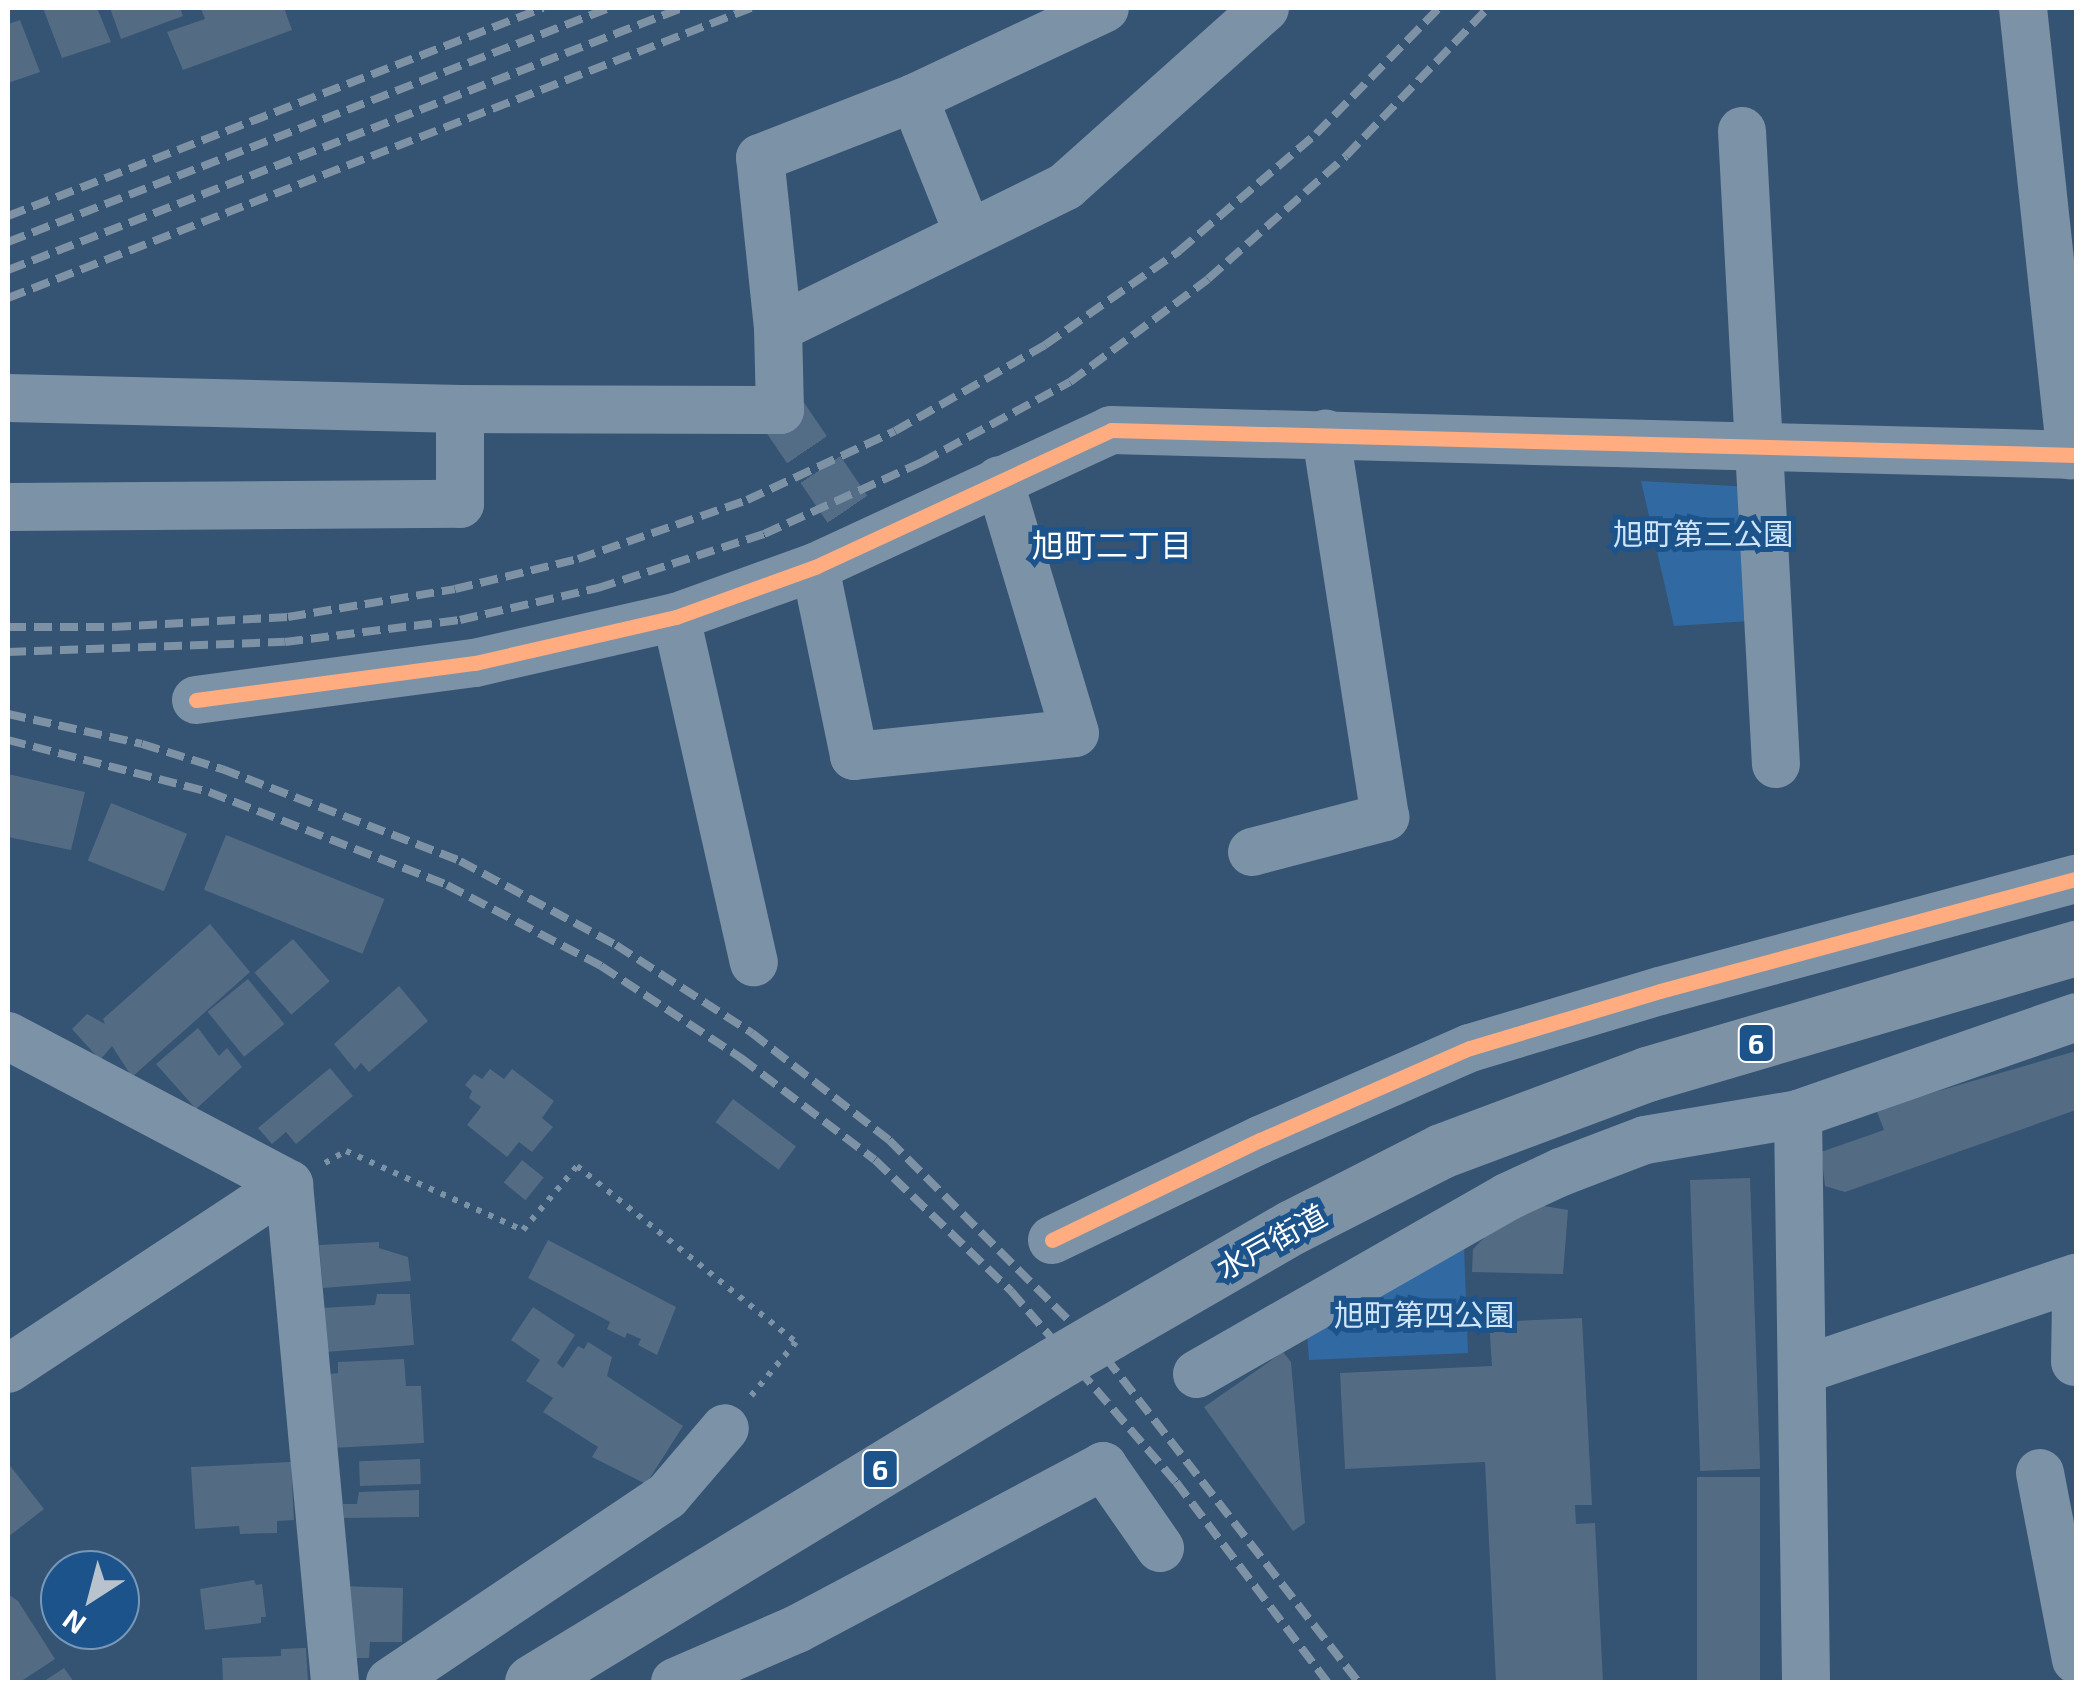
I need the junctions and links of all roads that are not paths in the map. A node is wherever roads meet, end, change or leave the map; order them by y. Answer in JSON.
{"nodes":[{"id":1,"x":1105,"y":8,"type":"edge"},
{"id":2,"x":1265,"y":8,"type":"edge"},
{"id":3,"x":2023,"y":8,"type":"edge"},
{"id":4,"x":914,"y":98,"type":"junction"},
{"id":5,"x":1742,"y":131,"type":"dead end"},
{"id":6,"x":968,"y":233,"type":"junction"},
{"id":7,"x":778,"y":328,"type":"junction"},
{"id":8,"x":8,"y":398,"type":"edge"},
{"id":9,"x":460,"y":409,"type":"junction"},
{"id":10,"x":1326,"y":434,"type":"junction"},
{"id":11,"x":1759,"y":448,"type":"junction"},
{"id":12,"x":2074,"y":455,"type":"edge"},
{"id":13,"x":999,"y":480,"type":"junction"},
{"id":14,"x":8,"y":508,"type":"edge"},
{"id":15,"x":814,"y":566,"type":"junction"},
{"id":16,"x":676,"y":617,"type":"junction"},
{"id":17,"x":196,"y":700,"type":"dead end"},
{"id":18,"x":1776,"y":764,"type":"dead end"},
{"id":19,"x":1252,"y":852,"type":"dead end"},
{"id":20,"x":2076,"y":879,"type":"edge"},
{"id":21,"x":2076,"y":948,"type":"edge"},
{"id":22,"x":754,"y":962,"type":"dead end"},
{"id":23,"x":2076,"y":1017,"type":"edge"},
{"id":24,"x":8,"y":1036,"type":"edge"},
{"id":25,"x":1798,"y":1114,"type":"junction"},
{"id":26,"x":289,"y":1184,"type":"junction"},
{"id":27,"x":1052,"y":1240,"type":"dead end"},
{"id":28,"x":2076,"y":1278,"type":"edge"},
{"id":29,"x":2076,"y":1296,"type":"edge"},
{"id":30,"x":2075,"y":1362,"type":"edge"},
{"id":31,"x":8,"y":1368,"type":"edge"},
{"id":32,"x":1802,"y":1370,"type":"junction"},
{"id":33,"x":1197,"y":1374,"type":"dead end"},
{"id":34,"x":725,"y":1428,"type":"road end"},
{"id":35,"x":2040,"y":1474,"type":"dead end"},
{"id":36,"x":1160,"y":1548,"type":"dead end"},
{"id":37,"x":2076,"y":1660,"type":"edge"},
{"id":38,"x":335,"y":1682,"type":"edge"},
{"id":39,"x":390,"y":1682,"type":"edge"},
{"id":40,"x":532,"y":1682,"type":"edge"},
{"id":41,"x":676,"y":1682,"type":"edge"},
{"id":42,"x":1806,"y":1682,"type":"edge"}],
"edges":[{"from":1,"to":4,"type":"street"},
{"from":2,"to":6,"type":"street"},
{"from":3,"to":12,"type":"street"},
{"from":4,"to":6,"type":"street"},
{"from":4,"to":7,"type":"street"},
{"from":5,"to":11,"type":"street"},
{"from":6,"to":7,"type":"street"},
{"from":7,"to":9,"type":"street"},
{"from":8,"to":9,"type":"street"},
{"from":9,"to":14,"type":"street"},
{"from":10,"to":11,"type":"street"},
{"from":10,"to":13,"type":"street"},
{"from":10,"to":19,"type":"street"},
{"from":11,"to":12,"type":"street"},
{"from":11,"to":18,"type":"street"},
{"from":13,"to":15,"type":"street"},
{"from":13,"to":15,"type":"street"},
{"from":15,"to":16,"type":"street"},
{"from":16,"to":17,"type":"street"},
{"from":16,"to":22,"type":"street"},
{"from":20,"to":27,"type":"street"},
{"from":21,"to":40,"type":"highway","name":"水戸街道","number":"6","bridge":true},
{"from":23,"to":25,"type":"street"},
{"from":24,"to":26,"type":"street"},
{"from":25,"to":32,"type":"street"},
{"from":25,"to":33,"type":"street"},
{"from":26,"to":31,"type":"street"},
{"from":26,"to":38,"type":"street"},
{"from":28,"to":32,"type":"street"},
{"from":29,"to":30,"type":"street"},
{"from":32,"to":42,"type":"street"},
{"from":34,"to":39,"type":"street"},
{"from":35,"to":37,"type":"street"},
{"from":36,"to":41,"type":"street"}]}
